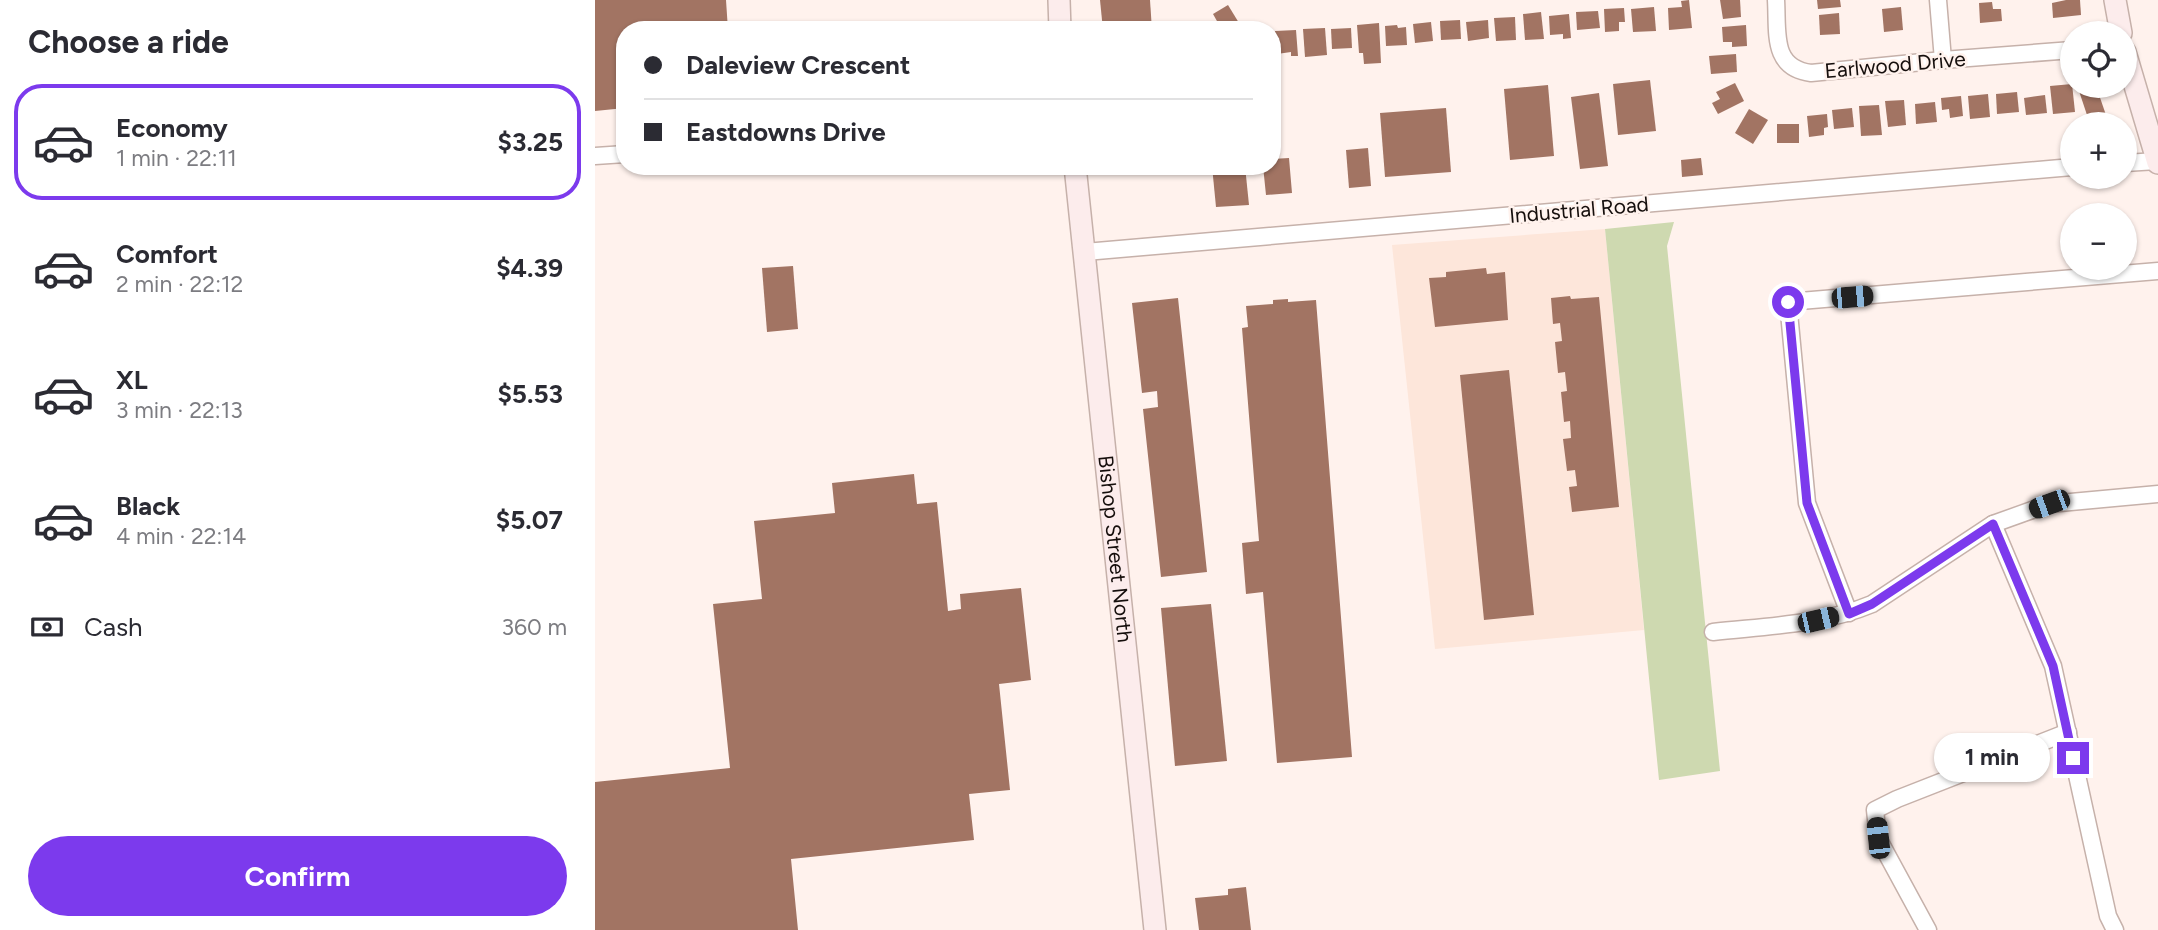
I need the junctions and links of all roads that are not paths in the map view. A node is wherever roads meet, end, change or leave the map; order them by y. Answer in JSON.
{"nodes":[{"id":1,"x":1059,"y":0,"type":"edge"},
{"id":2,"x":1776,"y":0,"type":"edge"},
{"id":3,"x":1938,"y":0,"type":"edge"},
{"id":4,"x":2115,"y":0,"type":"edge"},
{"id":5,"x":1060,"y":21,"type":"edge"},
{"id":6,"x":2119,"y":21,"type":"edge"},
{"id":7,"x":2060,"y":51,"type":"edge"},
{"id":8,"x":1943,"y":60,"type":"junction"},
{"id":9,"x":2137,"y":93,"type":"edge"},
{"id":10,"x":616,"y":155,"type":"edge"},
{"id":11,"x":595,"y":156,"type":"edge"},
{"id":12,"x":2157,"y":162,"type":"edge"},
{"id":13,"x":2137,"y":163,"type":"edge"},
{"id":14,"x":2060,"y":168,"type":"edge"},
{"id":15,"x":1076,"y":175,"type":"edge"},
{"id":16,"x":1085,"y":252,"type":"junction"},
{"id":17,"x":2158,"y":271,"type":"edge"},
{"id":18,"x":2158,"y":494,"type":"edge"},
{"id":19,"x":1993,"y":524,"type":"junction"},
{"id":20,"x":1849,"y":614,"type":"junction"},
{"id":21,"x":1713,"y":632,"type":"dead end"},
{"id":22,"x":2068,"y":732,"type":"junction"},
{"id":23,"x":1155,"y":930,"type":"edge"},
{"id":24,"x":1929,"y":930,"type":"edge"},
{"id":25,"x":2115,"y":930,"type":"edge"}],
"edges":[{"from":1,"to":5,"type":"main road"},
{"from":2,"to":8,"type":"street","name":"Earlwood Drive"},
{"from":3,"to":8,"type":"street"},
{"from":4,"to":6,"type":"main road"},
{"from":7,"to":8,"type":"street","name":"Earlwood Drive"},
{"from":9,"to":12,"type":"main road"},
{"from":10,"to":11,"type":"street"},
{"from":12,"to":13,"type":"street"},
{"from":14,"to":16,"type":"street","name":"Industrial Road"},
{"from":15,"to":16,"type":"main road","name":"Bishop Street North"},
{"from":16,"to":23,"type":"main road","name":"Bishop Street North"},
{"from":17,"to":20,"type":"street"},
{"from":18,"to":19,"type":"street"},
{"from":19,"to":20,"type":"street"},
{"from":19,"to":22,"type":"street"},
{"from":20,"to":21,"type":"street"},
{"from":22,"to":24,"type":"street"},
{"from":22,"to":25,"type":"street"}]}
